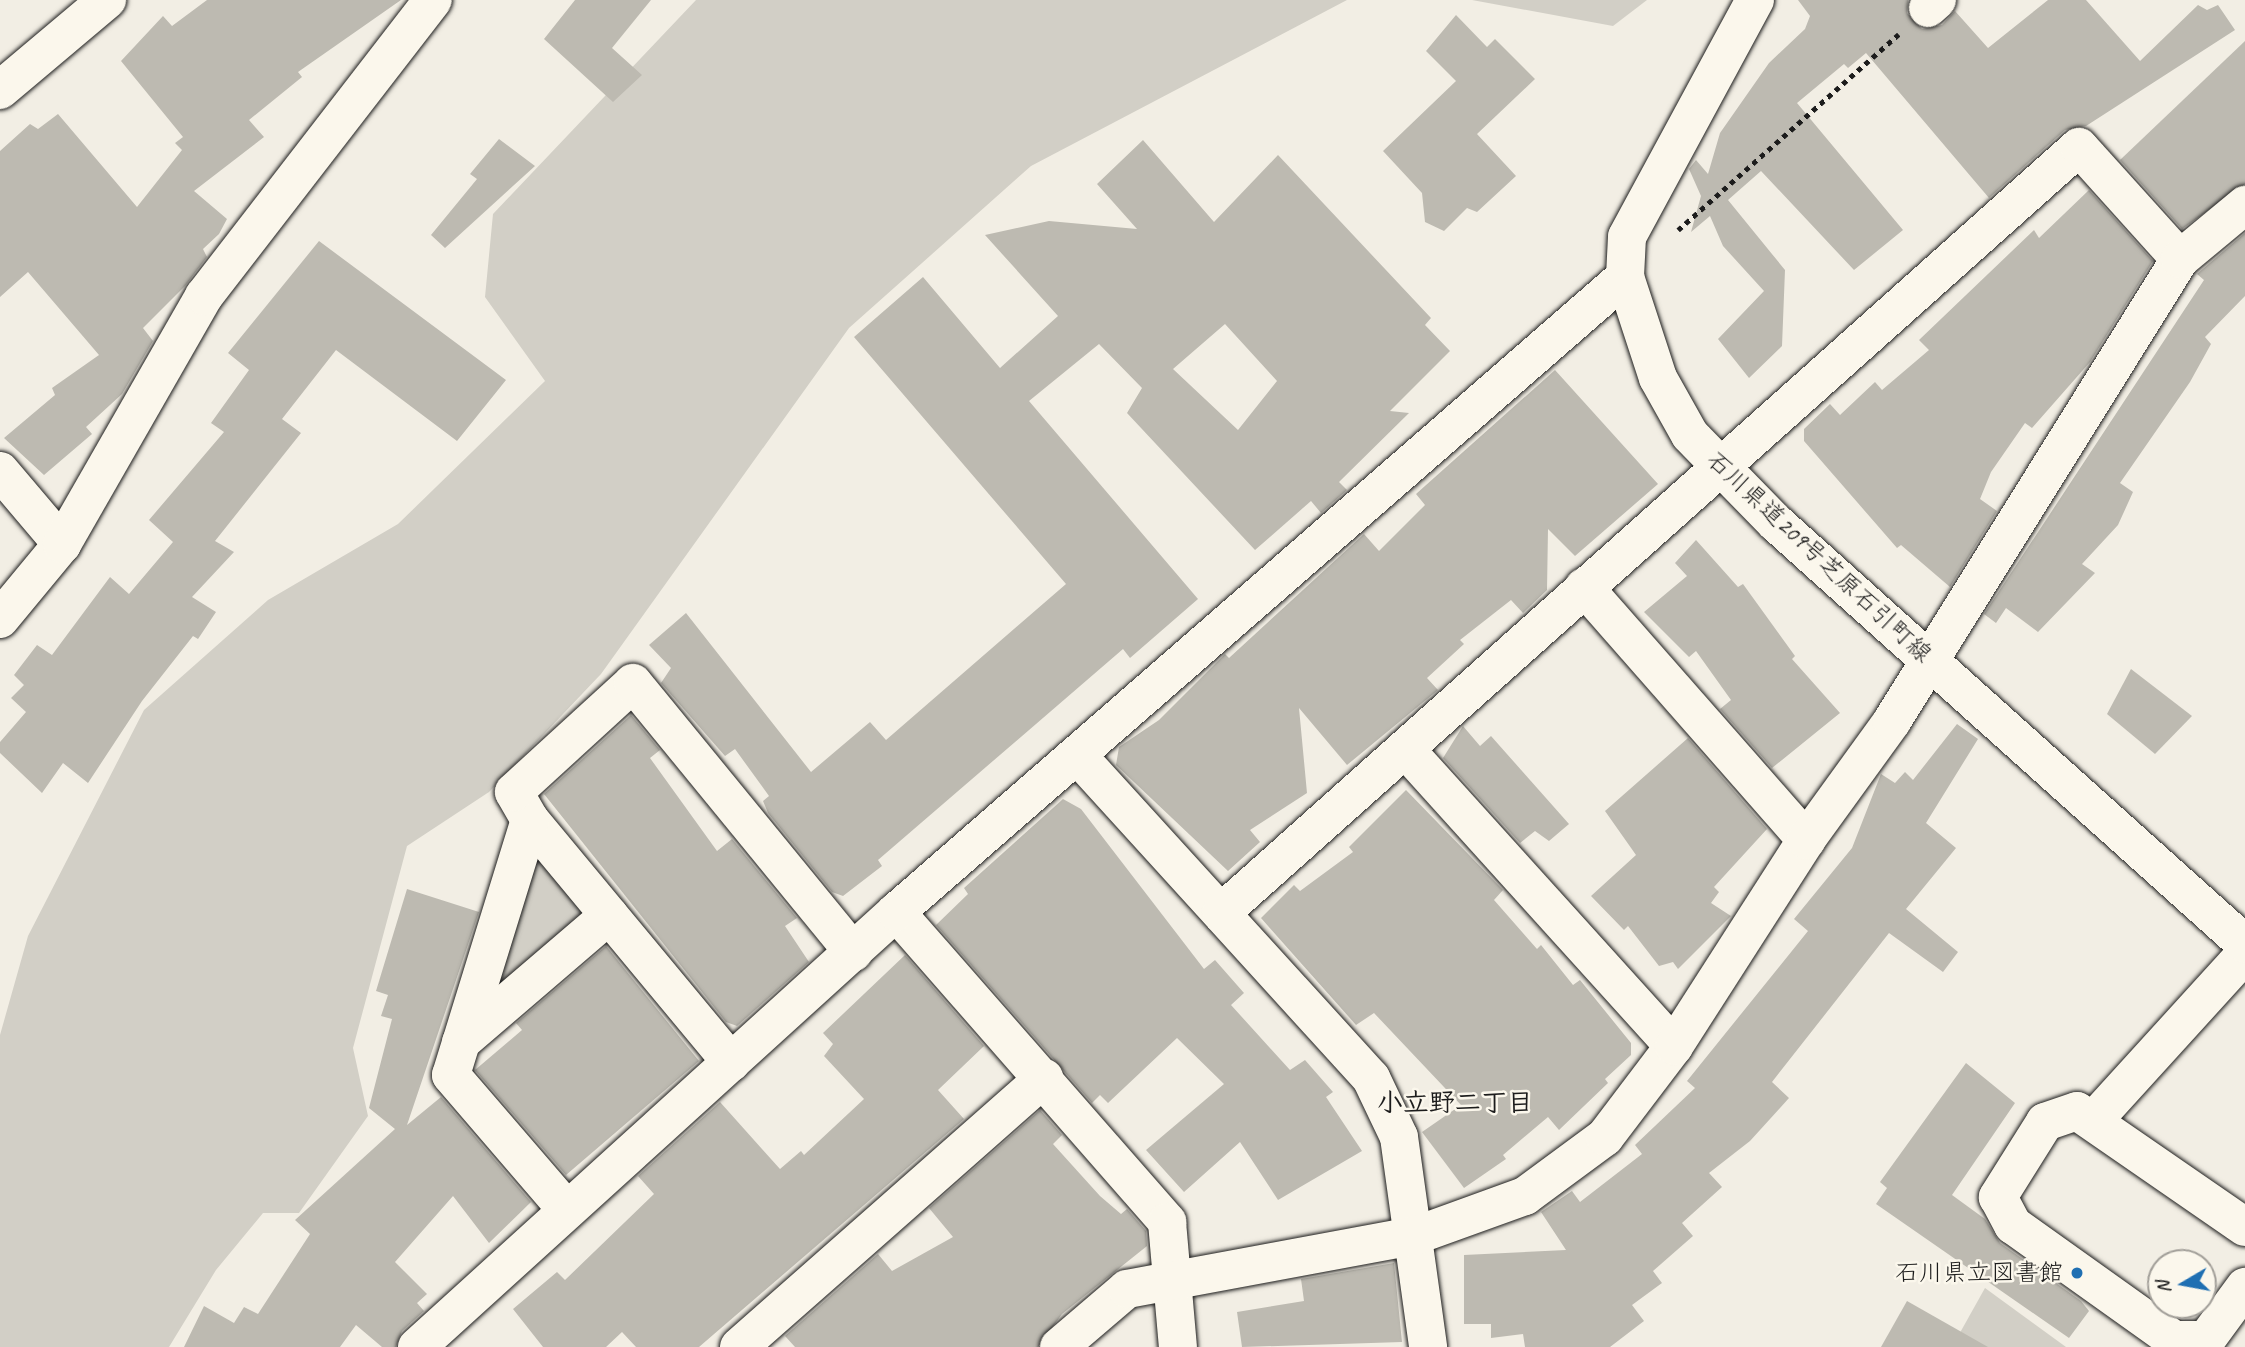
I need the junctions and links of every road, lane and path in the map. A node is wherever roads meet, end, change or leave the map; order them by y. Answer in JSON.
{"nodes":[{"id":1,"x":107,"y":0,"type":"edge"},
{"id":2,"x":433,"y":0,"type":"edge"},
{"id":3,"x":1755,"y":0,"type":"edge"},
{"id":4,"x":1933,"y":4,"type":"edge"},
{"id":5,"x":0,"y":90,"type":"edge"},
{"id":6,"x":2245,"y":205,"type":"edge"},
{"id":7,"x":2180,"y":259,"type":"junction"},
{"id":8,"x":1625,"y":277,"type":"junction"},
{"id":9,"x":1719,"y":468,"type":"junction"},
{"id":10,"x":0,"y":471,"type":"edge"},
{"id":11,"x":62,"y":544,"type":"junction"},
{"id":12,"x":1584,"y":587,"type":"junction"},
{"id":13,"x":0,"y":619,"type":"edge"},
{"id":14,"x":1929,"y":660,"type":"junction"},
{"id":15,"x":1407,"y":751,"type":"junction"},
{"id":16,"x":1077,"y":755,"type":"junction"},
{"id":17,"x":530,"y":820,"type":"junction"},
{"id":18,"x":1806,"y":840,"type":"junction"},
{"id":19,"x":896,"y":912,"type":"junction"},
{"id":20,"x":1221,"y":913,"type":"junction"},
{"id":21,"x":609,"y":915,"type":"junction"},
{"id":22,"x":2245,"y":944,"type":"edge"},
{"id":23,"x":853,"y":952,"type":"junction"},
{"id":24,"x":2245,"y":954,"type":"edge"},
{"id":25,"x":461,"y":1042,"type":"junction"},
{"id":26,"x":1674,"y":1046,"type":"junction"},
{"id":27,"x":731,"y":1062,"type":"junction"},
{"id":28,"x":1044,"y":1078,"type":"junction"},
{"id":29,"x":2094,"y":1120,"type":"junction"},
{"id":30,"x":567,"y":1210,"type":"junction"},
{"id":31,"x":2245,"y":1227,"type":"edge"},
{"id":32,"x":1417,"y":1235,"type":"junction"},
{"id":33,"x":1172,"y":1281,"type":"junction"},
{"id":34,"x":2245,"y":1287,"type":"edge"},
{"id":35,"x":417,"y":1347,"type":"edge"},
{"id":36,"x":739,"y":1347,"type":"edge"},
{"id":37,"x":1059,"y":1347,"type":"edge"},
{"id":38,"x":1178,"y":1347,"type":"edge"},
{"id":39,"x":1428,"y":1347,"type":"edge"}],
"edges":[{"from":1,"to":5,"type":"street"},
{"from":2,"to":11,"type":"street"},
{"from":3,"to":8,"type":"street","name":"石川県道209号芝原石引町線"},
{"from":4,"to":8,"type":"path"},
{"from":6,"to":7,"type":"street"},
{"from":7,"to":9,"type":"street"},
{"from":7,"to":14,"type":"street"},
{"from":8,"to":9,"type":"street","name":"石川県道209号芝原石引町線"},
{"from":8,"to":16,"type":"street"},
{"from":9,"to":12,"type":"street"},
{"from":9,"to":14,"type":"street","name":"石川県道209号芝原石引町線"},
{"from":10,"to":11,"type":"street"},
{"from":11,"to":13,"type":"street"},
{"from":12,"to":15,"type":"street"},
{"from":12,"to":18,"type":"street"},
{"from":14,"to":18,"type":"street"},
{"from":14,"to":22,"type":"street","name":"石川県道209号芝原石引町線"},
{"from":15,"to":20,"type":"street"},
{"from":15,"to":26,"type":"street"},
{"from":16,"to":19,"type":"street"},
{"from":16,"to":20,"type":"street"},
{"from":17,"to":21,"type":"street"},
{"from":17,"to":23,"type":"street"},
{"from":17,"to":25,"type":"street"},
{"from":18,"to":26,"type":"street"},
{"from":19,"to":23,"type":"street"},
{"from":19,"to":28,"type":"street"},
{"from":20,"to":32,"type":"street"},
{"from":21,"to":25,"type":"street"},
{"from":21,"to":27,"type":"street"},
{"from":23,"to":27,"type":"street"},
{"from":24,"to":29,"type":"street"},
{"from":25,"to":30,"type":"street"},
{"from":26,"to":32,"type":"street"},
{"from":27,"to":30,"type":"street"},
{"from":28,"to":33,"type":"street"},
{"from":28,"to":36,"type":"street"},
{"from":29,"to":31,"type":"street"},
{"from":29,"to":34,"type":"street"},
{"from":30,"to":35,"type":"street"},
{"from":32,"to":33,"type":"street"},
{"from":32,"to":39,"type":"street"},
{"from":33,"to":37,"type":"street"},
{"from":33,"to":38,"type":"street"}]}
